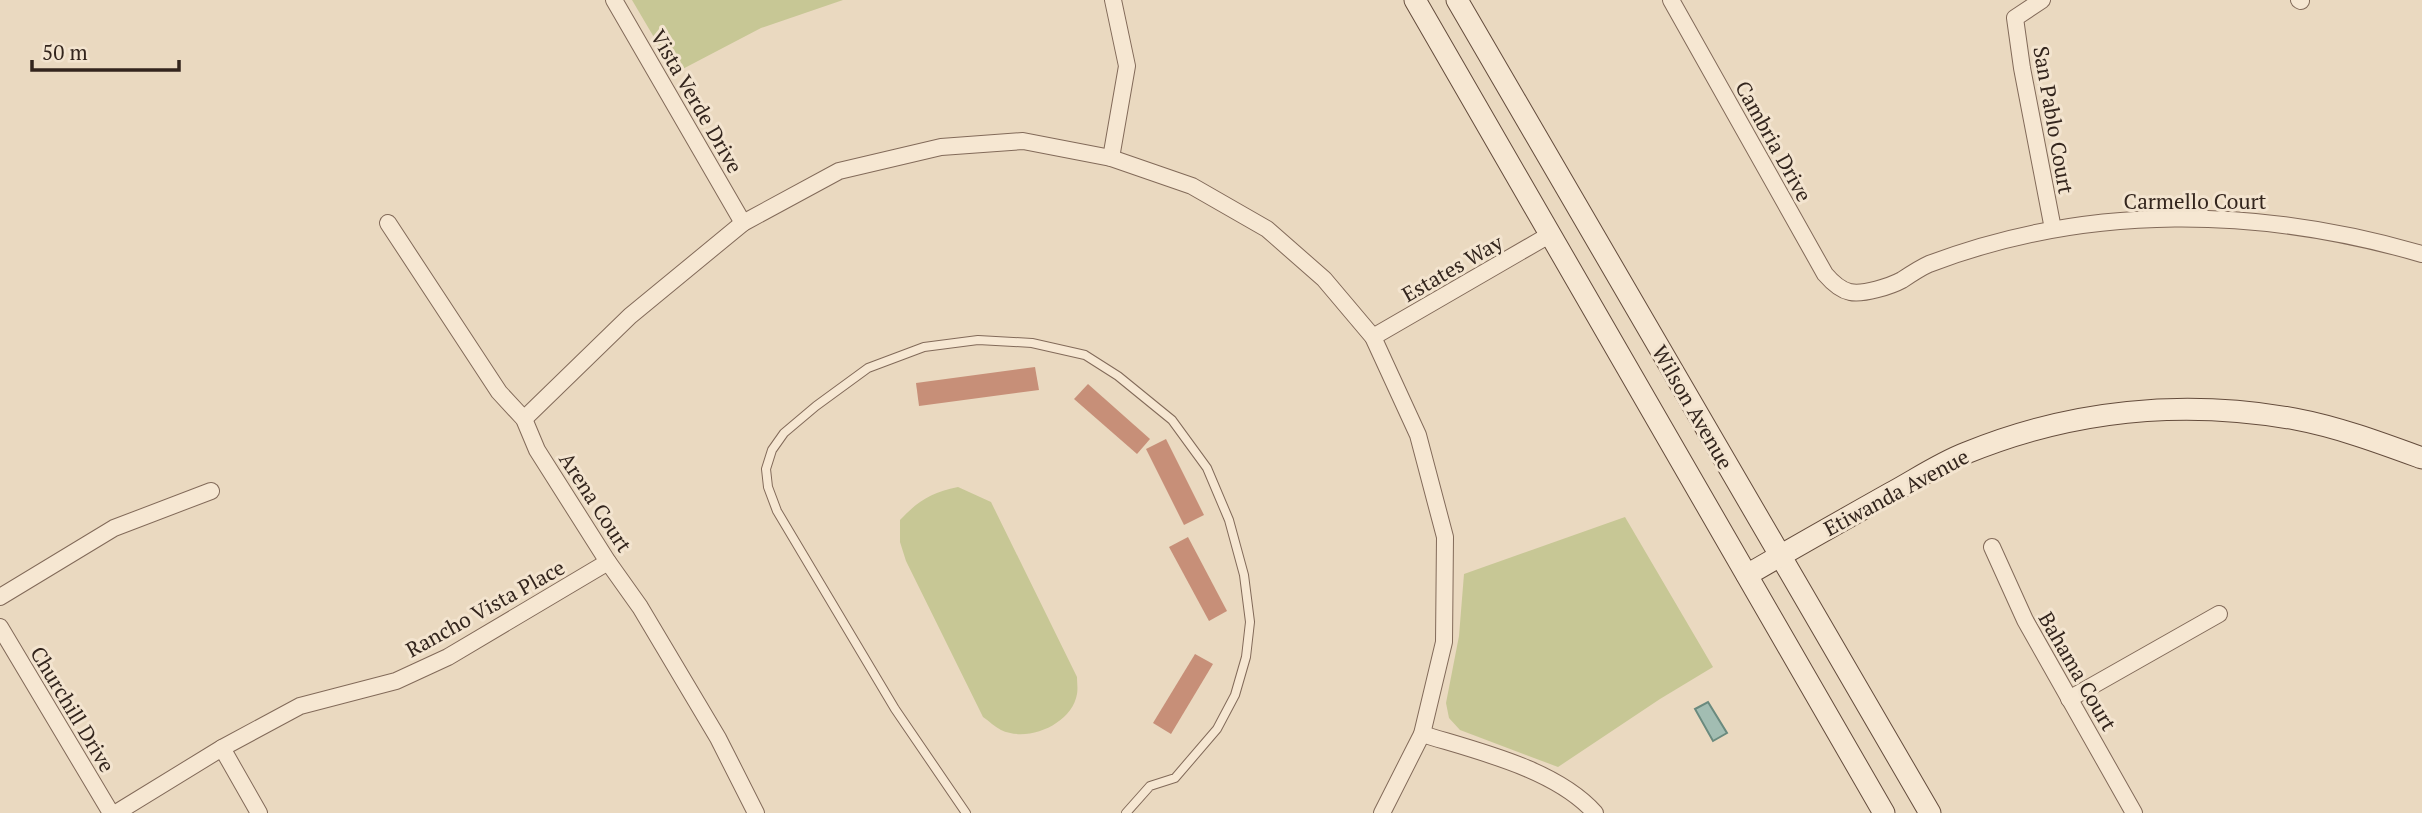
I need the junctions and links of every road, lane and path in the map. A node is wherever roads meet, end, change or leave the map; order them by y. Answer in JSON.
{"nodes":[{"id":1,"x":614,"y":0,"type":"edge"},
{"id":2,"x":1113,"y":0,"type":"edge"},
{"id":3,"x":1415,"y":0,"type":"edge"},
{"id":4,"x":1457,"y":0,"type":"edge"},
{"id":5,"x":1671,"y":0,"type":"edge"},
{"id":6,"x":2042,"y":0,"type":"edge"},
{"id":7,"x":1111,"y":158,"type":"junction"},
{"id":8,"x":388,"y":223,"type":"dead end"},
{"id":9,"x":743,"y":223,"type":"junction"},
{"id":10,"x":2053,"y":229,"type":"junction"},
{"id":11,"x":1551,"y":234,"type":"junction"},
{"id":12,"x":2422,"y":254,"type":"edge"},
{"id":13,"x":1851,"y":292,"type":"joint"},
{"id":14,"x":1373,"y":337,"type":"junction"},
{"id":15,"x":524,"y":419,"type":"junction"},
{"id":16,"x":2422,"y":458,"type":"edge"},
{"id":17,"x":211,"y":491,"type":"dead end"},
{"id":18,"x":1992,"y":547,"type":"dead end"},
{"id":19,"x":1780,"y":556,"type":"junction"},
{"id":20,"x":608,"y":562,"type":"junction"},
{"id":21,"x":1747,"y":575,"type":"junction"},
{"id":22,"x":0,"y":597,"type":"edge"},
{"id":23,"x":2219,"y":614,"type":"dead end"},
{"id":24,"x":0,"y":628,"type":"edge"},
{"id":25,"x":2069,"y":699,"type":"junction"},
{"id":26,"x":1422,"y":734,"type":"junction"},
{"id":27,"x":222,"y":748,"type":"junction"},
{"id":28,"x":111,"y":813,"type":"edge"},
{"id":29,"x":116,"y":813,"type":"edge"},
{"id":30,"x":259,"y":813,"type":"edge"},
{"id":31,"x":756,"y":813,"type":"edge"},
{"id":32,"x":966,"y":813,"type":"edge"},
{"id":33,"x":1126,"y":813,"type":"edge"},
{"id":34,"x":1382,"y":813,"type":"edge"},
{"id":35,"x":1595,"y":813,"type":"edge"},
{"id":36,"x":1884,"y":813,"type":"edge"},
{"id":37,"x":1930,"y":813,"type":"edge"},
{"id":38,"x":2134,"y":813,"type":"edge"}],
"edges":[{"from":1,"to":9,"type":"street","name":"Vista Verde Drive"},
{"from":2,"to":7,"type":"street"},
{"from":3,"to":11,"type":"main road","name":"Wilson Avenue"},
{"from":4,"to":19,"type":"main road","name":"Wilson Avenue"},
{"from":5,"to":13,"type":"street","name":"Cambria Drive"},
{"from":6,"to":10,"type":"street","name":"San Pablo Court"},
{"from":7,"to":9,"type":"street"},
{"from":7,"to":14,"type":"street"},
{"from":8,"to":15,"type":"street","name":"Arena Court"},
{"from":9,"to":15,"type":"street"},
{"from":10,"to":12,"type":"street","name":"Carmello Court"},
{"from":10,"to":13,"type":"street","name":"Carmello Court"},
{"from":11,"to":14,"type":"street","name":"Estates Way"},
{"from":11,"to":21,"type":"main road","name":"Wilson Avenue"},
{"from":14,"to":26,"type":"street"},
{"from":15,"to":20,"type":"street","name":"Arena Court"},
{"from":16,"to":19,"type":"main road","name":"Etiwanda Avenue"},
{"from":17,"to":22,"type":"street"},
{"from":18,"to":25,"type":"street","name":"Bahama Court"},
{"from":19,"to":21,"type":"main road","name":"Etiwanda Avenue"},
{"from":19,"to":37,"type":"main road","name":"Wilson Avenue"},
{"from":20,"to":27,"type":"street","name":"Rancho Vista Place"},
{"from":20,"to":31,"type":"street","name":"Arena Court"},
{"from":21,"to":36,"type":"main road","name":"Wilson Avenue"},
{"from":23,"to":25,"type":"street"},
{"from":24,"to":28,"type":"street","name":"Churchill Drive"},
{"from":25,"to":38,"type":"street","name":"Bahama Court"},
{"from":26,"to":34,"type":"street"},
{"from":26,"to":35,"type":"street"},
{"from":27,"to":29,"type":"street","name":"Rancho Vista Place"},
{"from":27,"to":30,"type":"street"},
{"from":32,"to":33,"type":"lane"}]}
